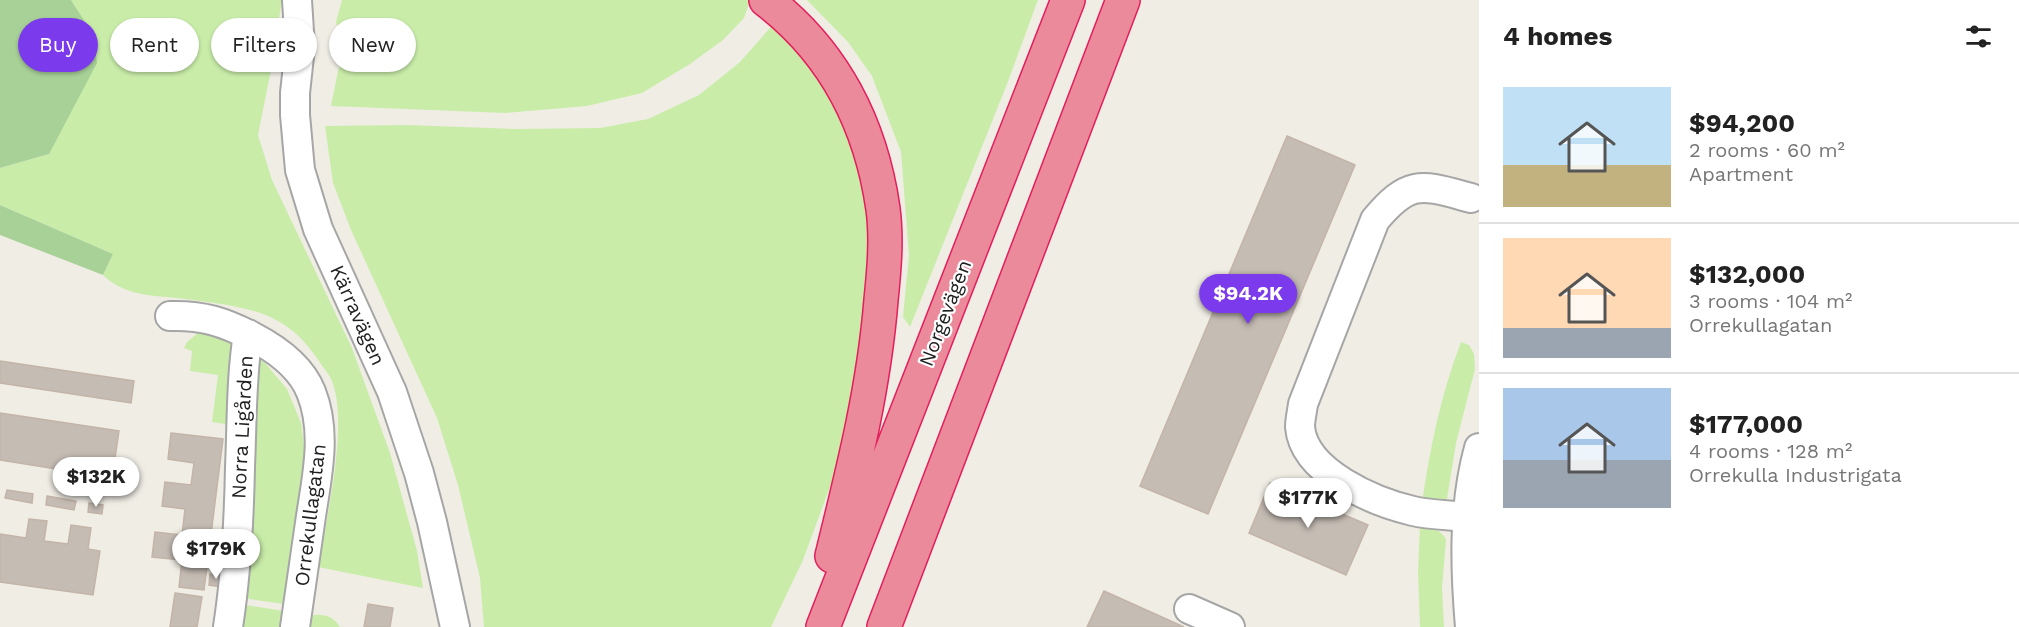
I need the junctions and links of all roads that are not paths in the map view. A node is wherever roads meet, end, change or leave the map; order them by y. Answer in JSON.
{"nodes":[{"id":1,"x":297,"y":0,"type":"edge"},
{"id":2,"x":766,"y":0,"type":"edge"},
{"id":3,"x":1068,"y":0,"type":"edge"},
{"id":4,"x":1123,"y":0,"type":"edge"},
{"id":5,"x":1472,"y":198,"type":"dead end"},
{"id":6,"x":170,"y":316,"type":"dead end"},
{"id":7,"x":248,"y":334,"type":"junction"},
{"id":8,"x":1479,"y":448,"type":"edge"},
{"id":9,"x":1468,"y":517,"type":"junction"},
{"id":10,"x":1473,"y":569,"type":"edge"},
{"id":11,"x":1189,"y":609,"type":"dead end"},
{"id":12,"x":228,"y":627,"type":"edge"},
{"id":13,"x":295,"y":627,"type":"edge"},
{"id":14,"x":455,"y":627,"type":"edge"},
{"id":15,"x":812,"y":627,"type":"edge"},
{"id":16,"x":823,"y":627,"type":"edge"},
{"id":17,"x":884,"y":627,"type":"edge"},
{"id":18,"x":1230,"y":627,"type":"edge"},
{"id":19,"x":1470,"y":627,"type":"edge"}],
"edges":[{"from":1,"to":14,"type":"street","name":"Kärravägen"},
{"from":2,"to":15,"type":"highway"},
{"from":3,"to":16,"type":"highway","name":"Norgevägen"},
{"from":4,"to":17,"type":"highway"},
{"from":5,"to":9,"type":"street"},
{"from":6,"to":7,"type":"street","name":"Orrekullagatan"},
{"from":7,"to":12,"type":"street","name":"Norra Ligården"},
{"from":7,"to":13,"type":"street","name":"Orrekullagatan"},
{"from":8,"to":9,"type":"street"},
{"from":9,"to":10,"type":"street"},
{"from":10,"to":19,"type":"street"},
{"from":11,"to":18,"type":"street"}]}
